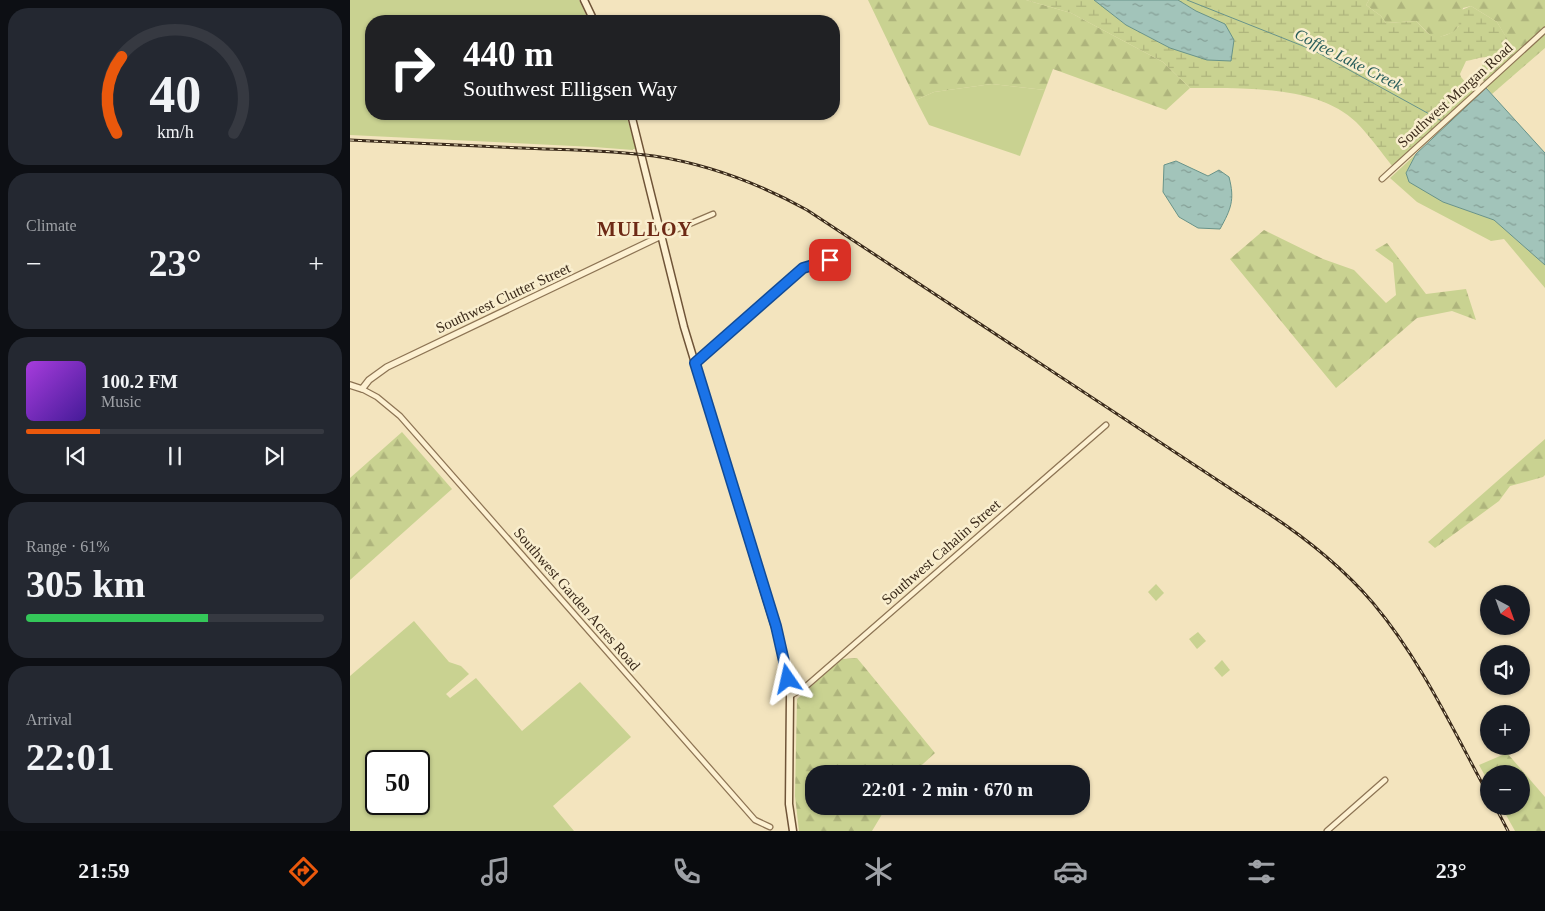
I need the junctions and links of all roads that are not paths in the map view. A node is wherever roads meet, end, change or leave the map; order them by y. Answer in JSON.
{"nodes":[{"id":1,"x":584,"y":0,"type":"edge"},
{"id":2,"x":591,"y":15,"type":"edge"},
{"id":3,"x":1545,"y":30,"type":"edge"},
{"id":4,"x":632,"y":120,"type":"edge"},
{"id":5,"x":1382,"y":179,"type":"dead end"},
{"id":6,"x":713,"y":214,"type":"dead end"},
{"id":7,"x":661,"y":236,"type":"junction"},
{"id":8,"x":844,"y":265,"type":"dead end"},
{"id":9,"x":695,"y":363,"type":"junction"},
{"id":10,"x":350,"y":384,"type":"edge"},
{"id":11,"x":362,"y":389,"type":"junction"},
{"id":12,"x":1106,"y":425,"type":"dead end"},
{"id":13,"x":790,"y":696,"type":"junction"},
{"id":14,"x":1384,"y":780,"type":"dead end"},
{"id":15,"x":770,"y":827,"type":"dead end"},
{"id":16,"x":793,"y":831,"type":"edge"},
{"id":17,"x":1327,"y":831,"type":"edge"}],
"edges":[{"from":1,"to":2,"type":"main road"},
{"from":3,"to":5,"type":"street","name":"Southwest Morgan Road"},
{"from":4,"to":7,"type":"main road"},
{"from":6,"to":7,"type":"street"},
{"from":7,"to":9,"type":"main road"},
{"from":7,"to":11,"type":"street","name":"Southwest Clutter Street"},
{"from":8,"to":9,"type":"street"},
{"from":9,"to":13,"type":"main road"},
{"from":10,"to":11,"type":"street"},
{"from":11,"to":15,"type":"street","name":"Southwest Garden Acres Road"},
{"from":12,"to":13,"type":"street","name":"Southwest Cahalin Street"},
{"from":13,"to":16,"type":"main road"},
{"from":14,"to":17,"type":"street"}]}
